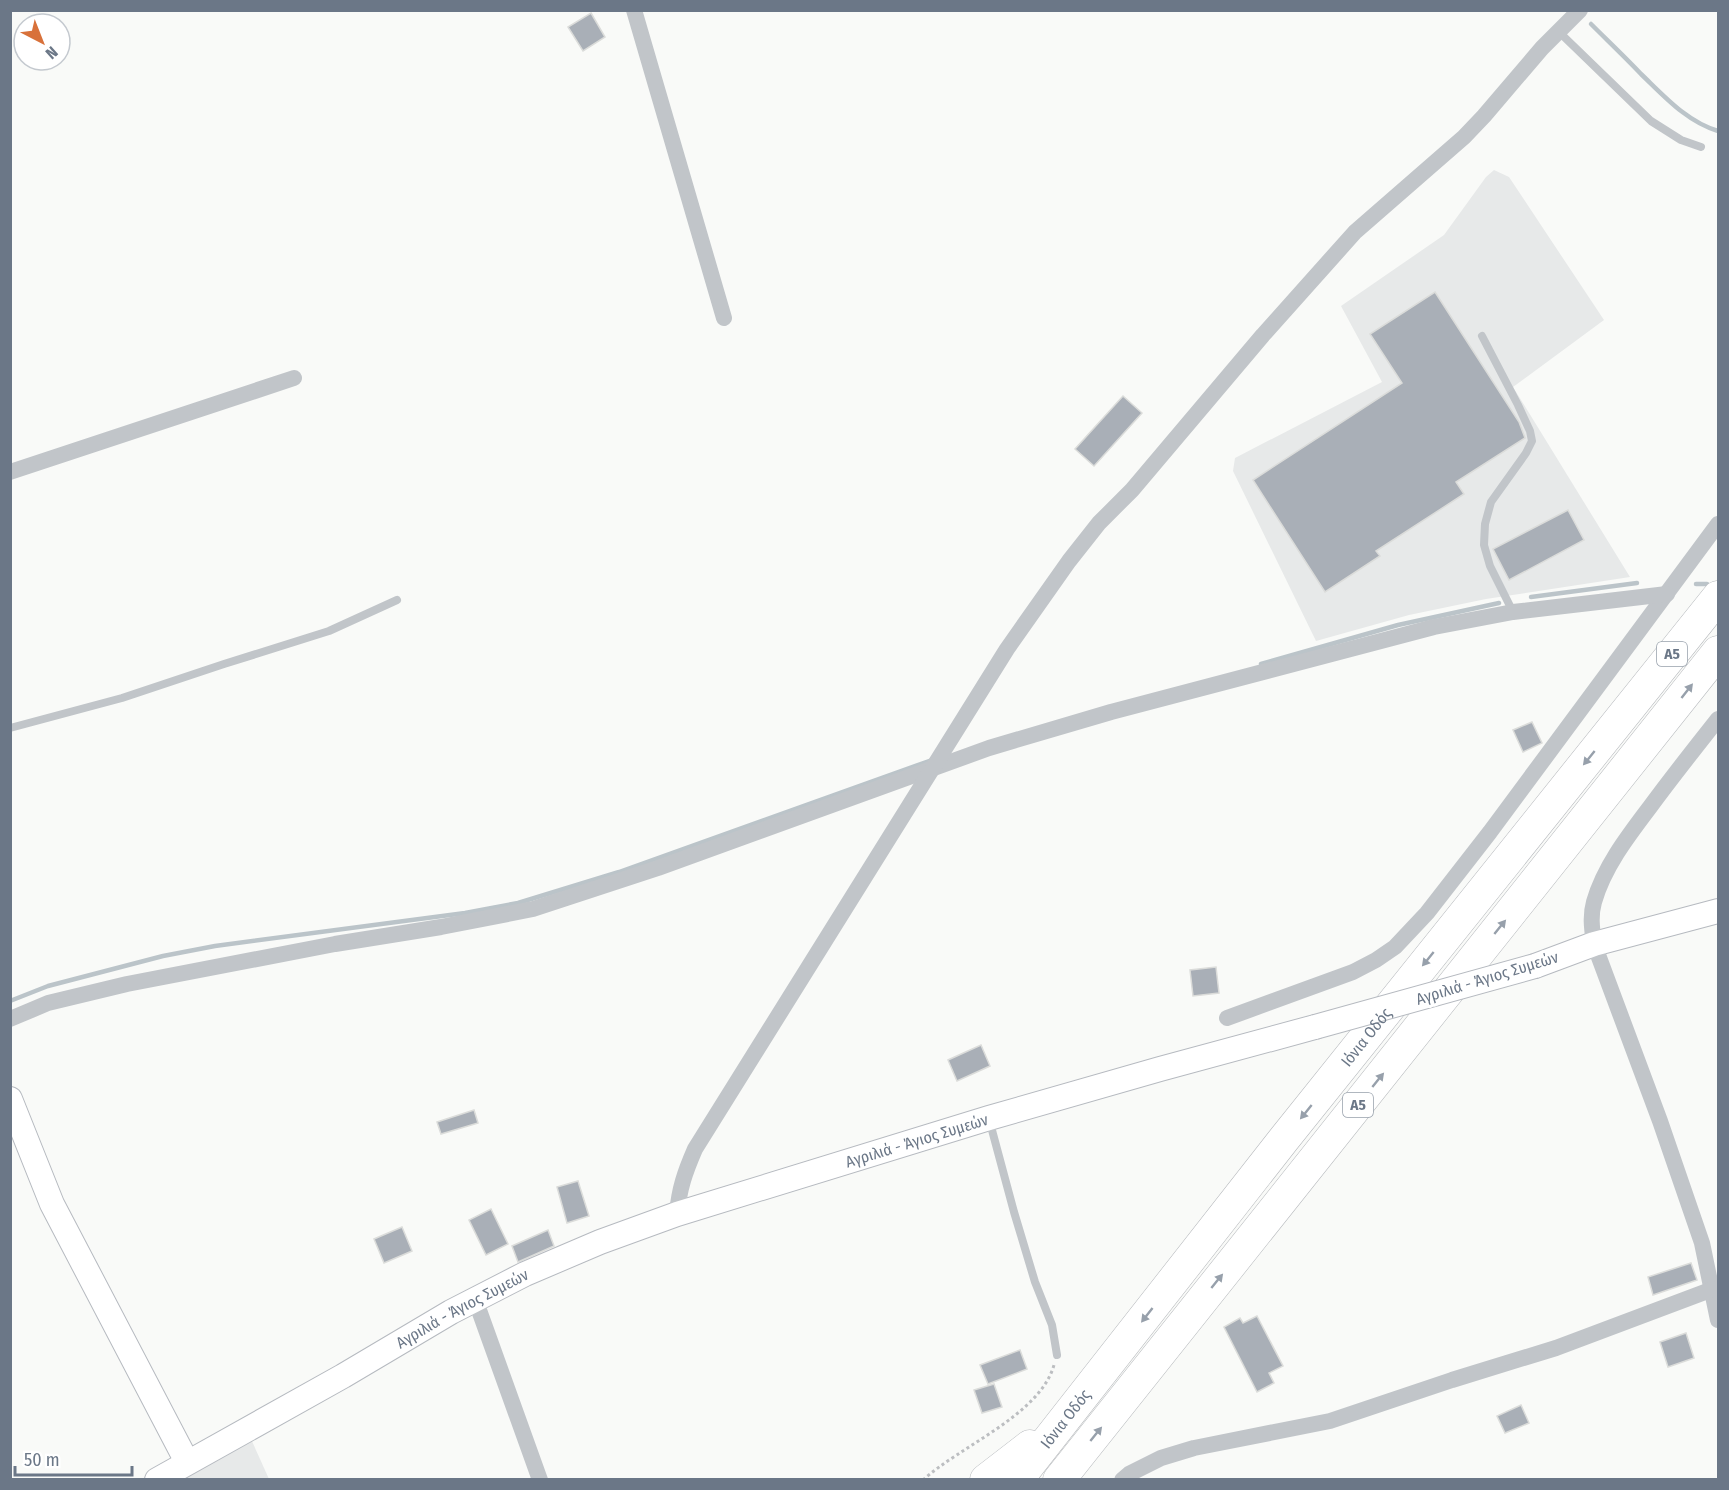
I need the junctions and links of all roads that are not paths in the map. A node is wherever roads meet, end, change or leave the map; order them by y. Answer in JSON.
{"nodes":[{"id":1,"x":634,"y":10,"type":"edge"},
{"id":2,"x":1580,"y":10,"type":"edge"},
{"id":3,"x":1558,"y":31,"type":"junction"},
{"id":4,"x":1701,"y":147,"type":"dead end"},
{"id":5,"x":724,"y":318,"type":"dead end"},
{"id":6,"x":1482,"y":336,"type":"dead end"},
{"id":7,"x":294,"y":378,"type":"dead end"},
{"id":8,"x":10,"y":472,"type":"edge"},
{"id":9,"x":1719,"y":524,"type":"edge"},
{"id":10,"x":1667,"y":594,"type":"junction"},
{"id":11,"x":1719,"y":597,"type":"edge"},
{"id":12,"x":397,"y":600,"type":"dead end"},
{"id":13,"x":1513,"y":612,"type":"junction"},
{"id":14,"x":1719,"y":652,"type":"edge"},
{"id":15,"x":1719,"y":719,"type":"edge"},
{"id":16,"x":10,"y":728,"type":"edge"},
{"id":17,"x":932,"y":768,"type":"junction"},
{"id":18,"x":1719,"y":910,"type":"edge"},
{"id":19,"x":1593,"y":944,"type":"junction"},
{"id":20,"x":1227,"y":1018,"type":"dead end"},
{"id":21,"x":10,"y":1019,"type":"edge"},
{"id":22,"x":10,"y":1099,"type":"edge"},
{"id":23,"x":989,"y":1118,"type":"junction"},
{"id":24,"x":677,"y":1214,"type":"junction"},
{"id":25,"x":1713,"y":1289,"type":"junction"},
{"id":26,"x":475,"y":1299,"type":"junction"},
{"id":27,"x":1719,"y":1320,"type":"edge"},
{"id":28,"x":1057,"y":1354,"type":"road end"},
{"id":29,"x":1064,"y":1420,"type":"junction"},
{"id":30,"x":187,"y":1462,"type":"junction"},
{"id":31,"x":1128,"y":1478,"type":"edge"},
{"id":32,"x":158,"y":1479,"type":"edge"},
{"id":33,"x":540,"y":1479,"type":"edge"},
{"id":34,"x":986,"y":1479,"type":"edge"},
{"id":35,"x":1017,"y":1479,"type":"edge"},
{"id":36,"x":1059,"y":1479,"type":"edge"}],
"edges":[{"from":1,"to":5,"type":"street"},
{"from":2,"to":3,"type":"street"},
{"from":3,"to":4,"type":"lane"},
{"from":3,"to":17,"type":"street"},
{"from":6,"to":13,"type":"lane"},
{"from":7,"to":8,"type":"street"},
{"from":9,"to":10,"type":"street"},
{"from":10,"to":13,"type":"street"},
{"from":10,"to":20,"type":"street"},
{"from":11,"to":29,"type":"highway","name":"Ιόνια Οδός","number":"Α5","one_way":true},
{"from":12,"to":16,"type":"lane"},
{"from":13,"to":17,"type":"street"},
{"from":36,"to":14,"type":"highway","name":"Ιόνια Οδός","number":"Α5","one_way":true},
{"from":15,"to":19,"type":"street"},
{"from":17,"to":21,"type":"street"},
{"from":17,"to":24,"type":"street"},
{"from":18,"to":19,"type":"main road","name":"Αγριλιά - Άγιος Συμεών"},
{"from":19,"to":23,"type":"main road","name":"Αγριλιά - Άγιος Συμεών","bridge":true},
{"from":19,"to":25,"type":"street"},
{"from":22,"to":30,"type":"main road"},
{"from":23,"to":24,"type":"main road","name":"Αγριλιά - Άγιος Συμεών"},
{"from":23,"to":28,"type":"lane"},
{"from":24,"to":26,"type":"main road","name":"Αγριλιά - Άγιος Συμεών"},
{"from":25,"to":27,"type":"street"},
{"from":25,"to":31,"type":"street"},
{"from":26,"to":30,"type":"main road","name":"Αγριλιά - Άγιος Συμεών"},
{"from":26,"to":33,"type":"street"},
{"from":29,"to":34,"type":"highway"},
{"from":29,"to":35,"type":"highway","name":"Ιόνια Οδός","number":"Α5"},
{"from":30,"to":32,"type":"main road","name":"Αγριλιά - Άγιος Συμεών"}]}
